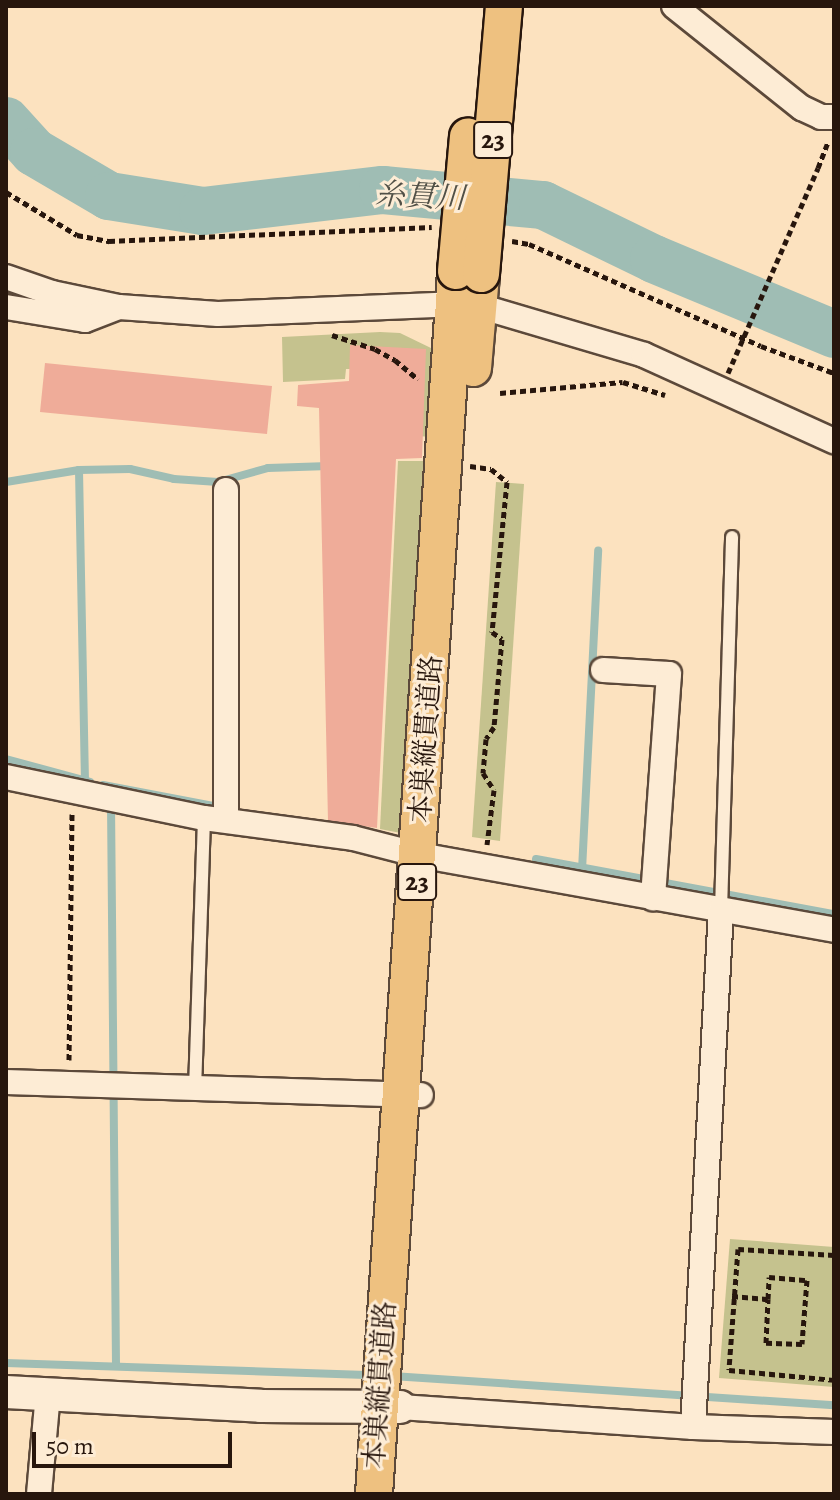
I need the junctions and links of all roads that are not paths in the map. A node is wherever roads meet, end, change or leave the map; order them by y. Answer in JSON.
{"nodes":[{"id":1,"x":479,"y":6,"type":"edge"},
{"id":2,"x":504,"y":6,"type":"edge"},
{"id":3,"x":674,"y":6,"type":"edge"},
{"id":4,"x":831,"y":128,"type":"edge"},
{"id":5,"x":6,"y":277,"type":"edge"},
{"id":6,"x":467,"y":289,"type":"junction"},
{"id":7,"x":6,"y":307,"type":"edge"},
{"id":8,"x":119,"y":307,"type":"junction"},
{"id":9,"x":834,"y":441,"type":"edge"},
{"id":10,"x":226,"y":490,"type":"dead end"},
{"id":11,"x":732,"y":537,"type":"dead end"},
{"id":12,"x":603,"y":670,"type":"dead end"},
{"id":13,"x":6,"y":777,"type":"edge"},
{"id":14,"x":215,"y":819,"type":"junction"},
{"id":15,"x":429,"y":857,"type":"junction"},
{"id":16,"x":653,"y":898,"type":"junction"},
{"id":17,"x":721,"y":910,"type":"junction"},
{"id":18,"x":834,"y":930,"type":"edge"},
{"id":19,"x":6,"y":1082,"type":"edge"},
{"id":20,"x":195,"y":1090,"type":"junction"},
{"id":21,"x":411,"y":1095,"type":"junction"},
{"id":22,"x":6,"y":1392,"type":"edge"},
{"id":23,"x":48,"y":1394,"type":"junction"},
{"id":24,"x":389,"y":1407,"type":"junction"},
{"id":25,"x":693,"y":1427,"type":"junction"},
{"id":26,"x":834,"y":1432,"type":"edge"},
{"id":27,"x":39,"y":1494,"type":"edge"},
{"id":28,"x":374,"y":1494,"type":"edge"},
{"id":29,"x":397,"y":1494,"type":"edge"}],
"edges":[{"from":1,"to":6,"type":"main road","number":"23","bridge":true},
{"from":2,"to":6,"type":"main road","number":"23","bridge":true},
{"from":3,"to":4,"type":"street"},
{"from":5,"to":8,"type":"street"},
{"from":6,"to":8,"type":"street"},
{"from":6,"to":9,"type":"street"},
{"from":6,"to":15,"type":"main road","name":"本巣縦貫道路","number":"23"},
{"from":6,"to":15,"type":"main road","name":"本巣縦貫道路","number":"23"},
{"from":7,"to":8,"type":"street"},
{"from":10,"to":14,"type":"street"},
{"from":11,"to":17,"type":"lane"},
{"from":12,"to":16,"type":"street"},
{"from":13,"to":14,"type":"street"},
{"from":14,"to":15,"type":"street"},
{"from":14,"to":20,"type":"lane"},
{"from":15,"to":16,"type":"street"},
{"from":15,"to":21,"type":"main road","name":"本巣縦貫道路","number":"23"},
{"from":16,"to":17,"type":"street"},
{"from":17,"to":18,"type":"street"},
{"from":17,"to":25,"type":"street"},
{"from":19,"to":20,"type":"street"},
{"from":20,"to":21,"type":"street"},
{"from":21,"to":24,"type":"main road","name":"本巣縦貫道路","number":"23"},
{"from":22,"to":23,"type":"street"},
{"from":23,"to":24,"type":"street"},
{"from":23,"to":27,"type":"street"},
{"from":24,"to":25,"type":"street"},
{"from":24,"to":28,"type":"main road","name":"本巣縦貫道路","number":"23"},
{"from":24,"to":29,"type":"main road","name":"本巣縦貫道路","number":"23"},
{"from":25,"to":26,"type":"street"}]}
